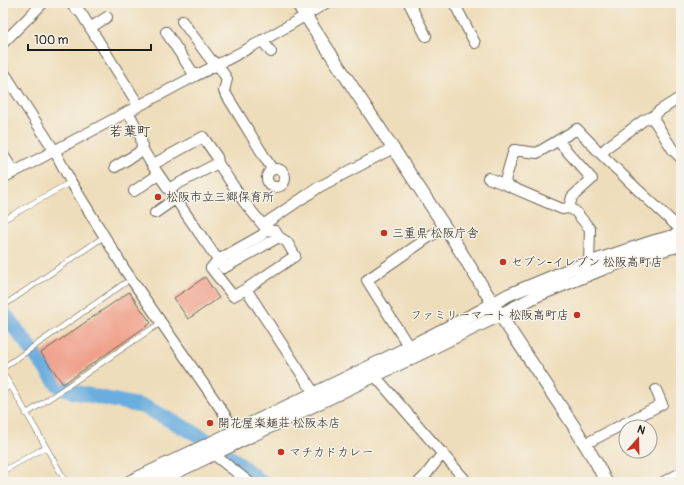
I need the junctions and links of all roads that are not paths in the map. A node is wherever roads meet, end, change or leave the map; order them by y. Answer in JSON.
{"nodes":[{"id":1,"x":43,"y":3,"type":"edge"},
{"id":2,"x":70,"y":3,"type":"edge"},
{"id":3,"x":297,"y":3,"type":"edge"},
{"id":4,"x":326,"y":3,"type":"edge"},
{"id":5,"x":409,"y":3,"type":"edge"},
{"id":6,"x":454,"y":3,"type":"edge"},
{"id":7,"x":305,"y":16,"type":"junction"},
{"id":8,"x":107,"y":17,"type":"dead end"},
{"id":9,"x":182,"y":21,"type":"dead end"},
{"id":10,"x":90,"y":28,"type":"junction"},
{"id":11,"x":166,"y":32,"type":"dead end"},
{"id":12,"x":426,"y":36,"type":"dead end"},
{"id":13,"x":262,"y":40,"type":"junction"},
{"id":14,"x":3,"y":43,"type":"edge"},
{"id":15,"x":475,"y":43,"type":"dead end"},
{"id":16,"x":271,"y":52,"type":"dead end"},
{"id":17,"x":218,"y":65,"type":"junction"},
{"id":18,"x":3,"y":71,"type":"edge"},
{"id":19,"x":195,"y":76,"type":"junction"},
{"id":20,"x":681,"y":97,"type":"edge"},
{"id":21,"x":139,"y":106,"type":"junction"},
{"id":22,"x":128,"y":111,"type":"junction"},
{"id":23,"x":652,"y":117,"type":"junction"},
{"id":24,"x":558,"y":141,"type":"junction"},
{"id":25,"x":142,"y":148,"type":"junction"},
{"id":26,"x":393,"y":148,"type":"junction"},
{"id":27,"x":54,"y":150,"type":"junction"},
{"id":28,"x":3,"y":155,"type":"edge"},
{"id":29,"x":602,"y":155,"type":"junction"},
{"id":30,"x":680,"y":156,"type":"edge"},
{"id":31,"x":218,"y":163,"type":"junction"},
{"id":32,"x":152,"y":165,"type":"junction"},
{"id":33,"x":115,"y":168,"type":"dead end"},
{"id":34,"x":272,"y":169,"type":"dead end"},
{"id":35,"x":14,"y":172,"type":"junction"},
{"id":36,"x":158,"y":175,"type":"junction"},
{"id":37,"x":3,"y":178,"type":"edge"},
{"id":38,"x":488,"y":178,"type":"dead end"},
{"id":39,"x":71,"y":182,"type":"junction"},
{"id":40,"x":504,"y":184,"type":"junction"},
{"id":41,"x":168,"y":189,"type":"junction"},
{"id":42,"x":134,"y":191,"type":"dead end"},
{"id":43,"x":175,"y":199,"type":"junction"},
{"id":44,"x":569,"y":208,"type":"junction"},
{"id":45,"x":155,"y":213,"type":"dead end"},
{"id":46,"x":3,"y":220,"type":"edge"},
{"id":47,"x":445,"y":226,"type":"junction"},
{"id":48,"x":265,"y":228,"type":"junction"},
{"id":49,"x":279,"y":237,"type":"junction"},
{"id":50,"x":681,"y":238,"type":"edge"},
{"id":51,"x":99,"y":240,"type":"dead end"},
{"id":52,"x":218,"y":260,"type":"junction"},
{"id":53,"x":589,"y":263,"type":"junction"},
{"id":54,"x":124,"y":283,"type":"dead end"},
{"id":55,"x":246,"y":289,"type":"junction"},
{"id":56,"x":4,"y":304,"type":"edge"},
{"id":57,"x":494,"y":304,"type":"junction"},
{"id":58,"x":500,"y":315,"type":"junction"},
{"id":59,"x":162,"y":322,"type":"junction"},
{"id":60,"x":409,"y":347,"type":"junction"},
{"id":61,"x":3,"y":368,"type":"edge"},
{"id":62,"x":3,"y":374,"type":"edge"},
{"id":63,"x":375,"y":376,"type":"junction"},
{"id":64,"x":11,"y":386,"type":"junction"},
{"id":65,"x":3,"y":390,"type":"edge"},
{"id":66,"x":656,"y":390,"type":"dead end"},
{"id":67,"x":314,"y":393,"type":"junction"},
{"id":68,"x":26,"y":414,"type":"junction"},
{"id":69,"x":236,"y":431,"type":"junction"},
{"id":70,"x":585,"y":444,"type":"junction"},
{"id":71,"x":46,"y":447,"type":"junction"},
{"id":72,"x":219,"y":449,"type":"junction"},
{"id":73,"x":443,"y":453,"type":"junction"},
{"id":74,"x":3,"y":471,"type":"edge"},
{"id":75,"x":681,"y":473,"type":"edge"},
{"id":76,"x":66,"y":482,"type":"edge"},
{"id":77,"x":129,"y":482,"type":"edge"},
{"id":78,"x":156,"y":482,"type":"edge"},
{"id":79,"x":249,"y":482,"type":"edge"},
{"id":80,"x":419,"y":482,"type":"edge"},
{"id":81,"x":467,"y":482,"type":"edge"},
{"id":82,"x":606,"y":482,"type":"edge"},
{"id":83,"x":663,"y":482,"type":"edge"}],
"edges":[{"from":1,"to":14,"type":"street"},
{"from":2,"to":10,"type":"street"},
{"from":3,"to":7,"type":"street"},
{"from":4,"to":7,"type":"street"},
{"from":5,"to":12,"type":"street"},
{"from":6,"to":15,"type":"street"},
{"from":7,"to":13,"type":"street"},
{"from":7,"to":26,"type":"street"},
{"from":8,"to":10,"type":"street"},
{"from":9,"to":17,"type":"street"},
{"from":10,"to":21,"type":"street"},
{"from":11,"to":19,"type":"street"},
{"from":13,"to":16,"type":"street"},
{"from":13,"to":17,"type":"street"},
{"from":17,"to":19,"type":"street"},
{"from":17,"to":34,"type":"street"},
{"from":18,"to":27,"type":"street"},
{"from":19,"to":21,"type":"street"},
{"from":20,"to":23,"type":"street"},
{"from":21,"to":22,"type":"street"},
{"from":22,"to":25,"type":"street"},
{"from":22,"to":27,"type":"street"},
{"from":23,"to":29,"type":"street"},
{"from":23,"to":30,"type":"street"},
{"from":24,"to":29,"type":"street"},
{"from":24,"to":40,"type":"street"},
{"from":24,"to":44,"type":"street"},
{"from":25,"to":32,"type":"street"},
{"from":25,"to":33,"type":"street"},
{"from":26,"to":47,"type":"street"},
{"from":26,"to":48,"type":"street"},
{"from":27,"to":35,"type":"street"},
{"from":27,"to":39,"type":"street"},
{"from":28,"to":35,"type":"street"},
{"from":29,"to":50,"type":"street"},
{"from":31,"to":32,"type":"street"},
{"from":31,"to":41,"type":"street"},
{"from":31,"to":48,"type":"street"},
{"from":32,"to":36,"type":"street"},
{"from":35,"to":37,"type":"street"},
{"from":36,"to":41,"type":"street"},
{"from":36,"to":42,"type":"street"},
{"from":38,"to":40,"type":"street"},
{"from":39,"to":46,"type":"lane"},
{"from":39,"to":59,"type":"street"},
{"from":40,"to":44,"type":"street"},
{"from":41,"to":43,"type":"street"},
{"from":43,"to":45,"type":"street"},
{"from":43,"to":52,"type":"street"},
{"from":44,"to":53,"type":"street"},
{"from":47,"to":57,"type":"street"},
{"from":47,"to":60,"type":"street"},
{"from":48,"to":49,"type":"street"},
{"from":48,"to":52,"type":"street"},
{"from":49,"to":52,"type":"street"},
{"from":49,"to":55,"type":"street"},
{"from":50,"to":53,"type":"street"},
{"from":50,"to":58,"type":"street"},
{"from":51,"to":56,"type":"lane"},
{"from":52,"to":55,"type":"street"},
{"from":53,"to":57,"type":"street"},
{"from":54,"to":61,"type":"lane"},
{"from":55,"to":67,"type":"street"},
{"from":57,"to":58,"type":"street"},
{"from":57,"to":60,"type":"street"},
{"from":58,"to":63,"type":"street"},
{"from":58,"to":70,"type":"street"},
{"from":59,"to":68,"type":"lane"},
{"from":59,"to":69,"type":"street"},
{"from":60,"to":67,"type":"street"},
{"from":62,"to":64,"type":"lane"},
{"from":63,"to":72,"type":"street"},
{"from":63,"to":73,"type":"street"},
{"from":64,"to":65,"type":"lane"},
{"from":64,"to":68,"type":"lane"},
{"from":66,"to":70,"type":"street"},
{"from":67,"to":69,"type":"street"},
{"from":68,"to":71,"type":"lane"},
{"from":69,"to":72,"type":"street"},
{"from":70,"to":82,"type":"street"},
{"from":71,"to":74,"type":"lane"},
{"from":71,"to":76,"type":"lane"},
{"from":72,"to":77,"type":"street"},
{"from":72,"to":78,"type":"street"},
{"from":72,"to":79,"type":"street"},
{"from":73,"to":80,"type":"street"},
{"from":73,"to":81,"type":"street"},
{"from":75,"to":83,"type":"street"}]}
